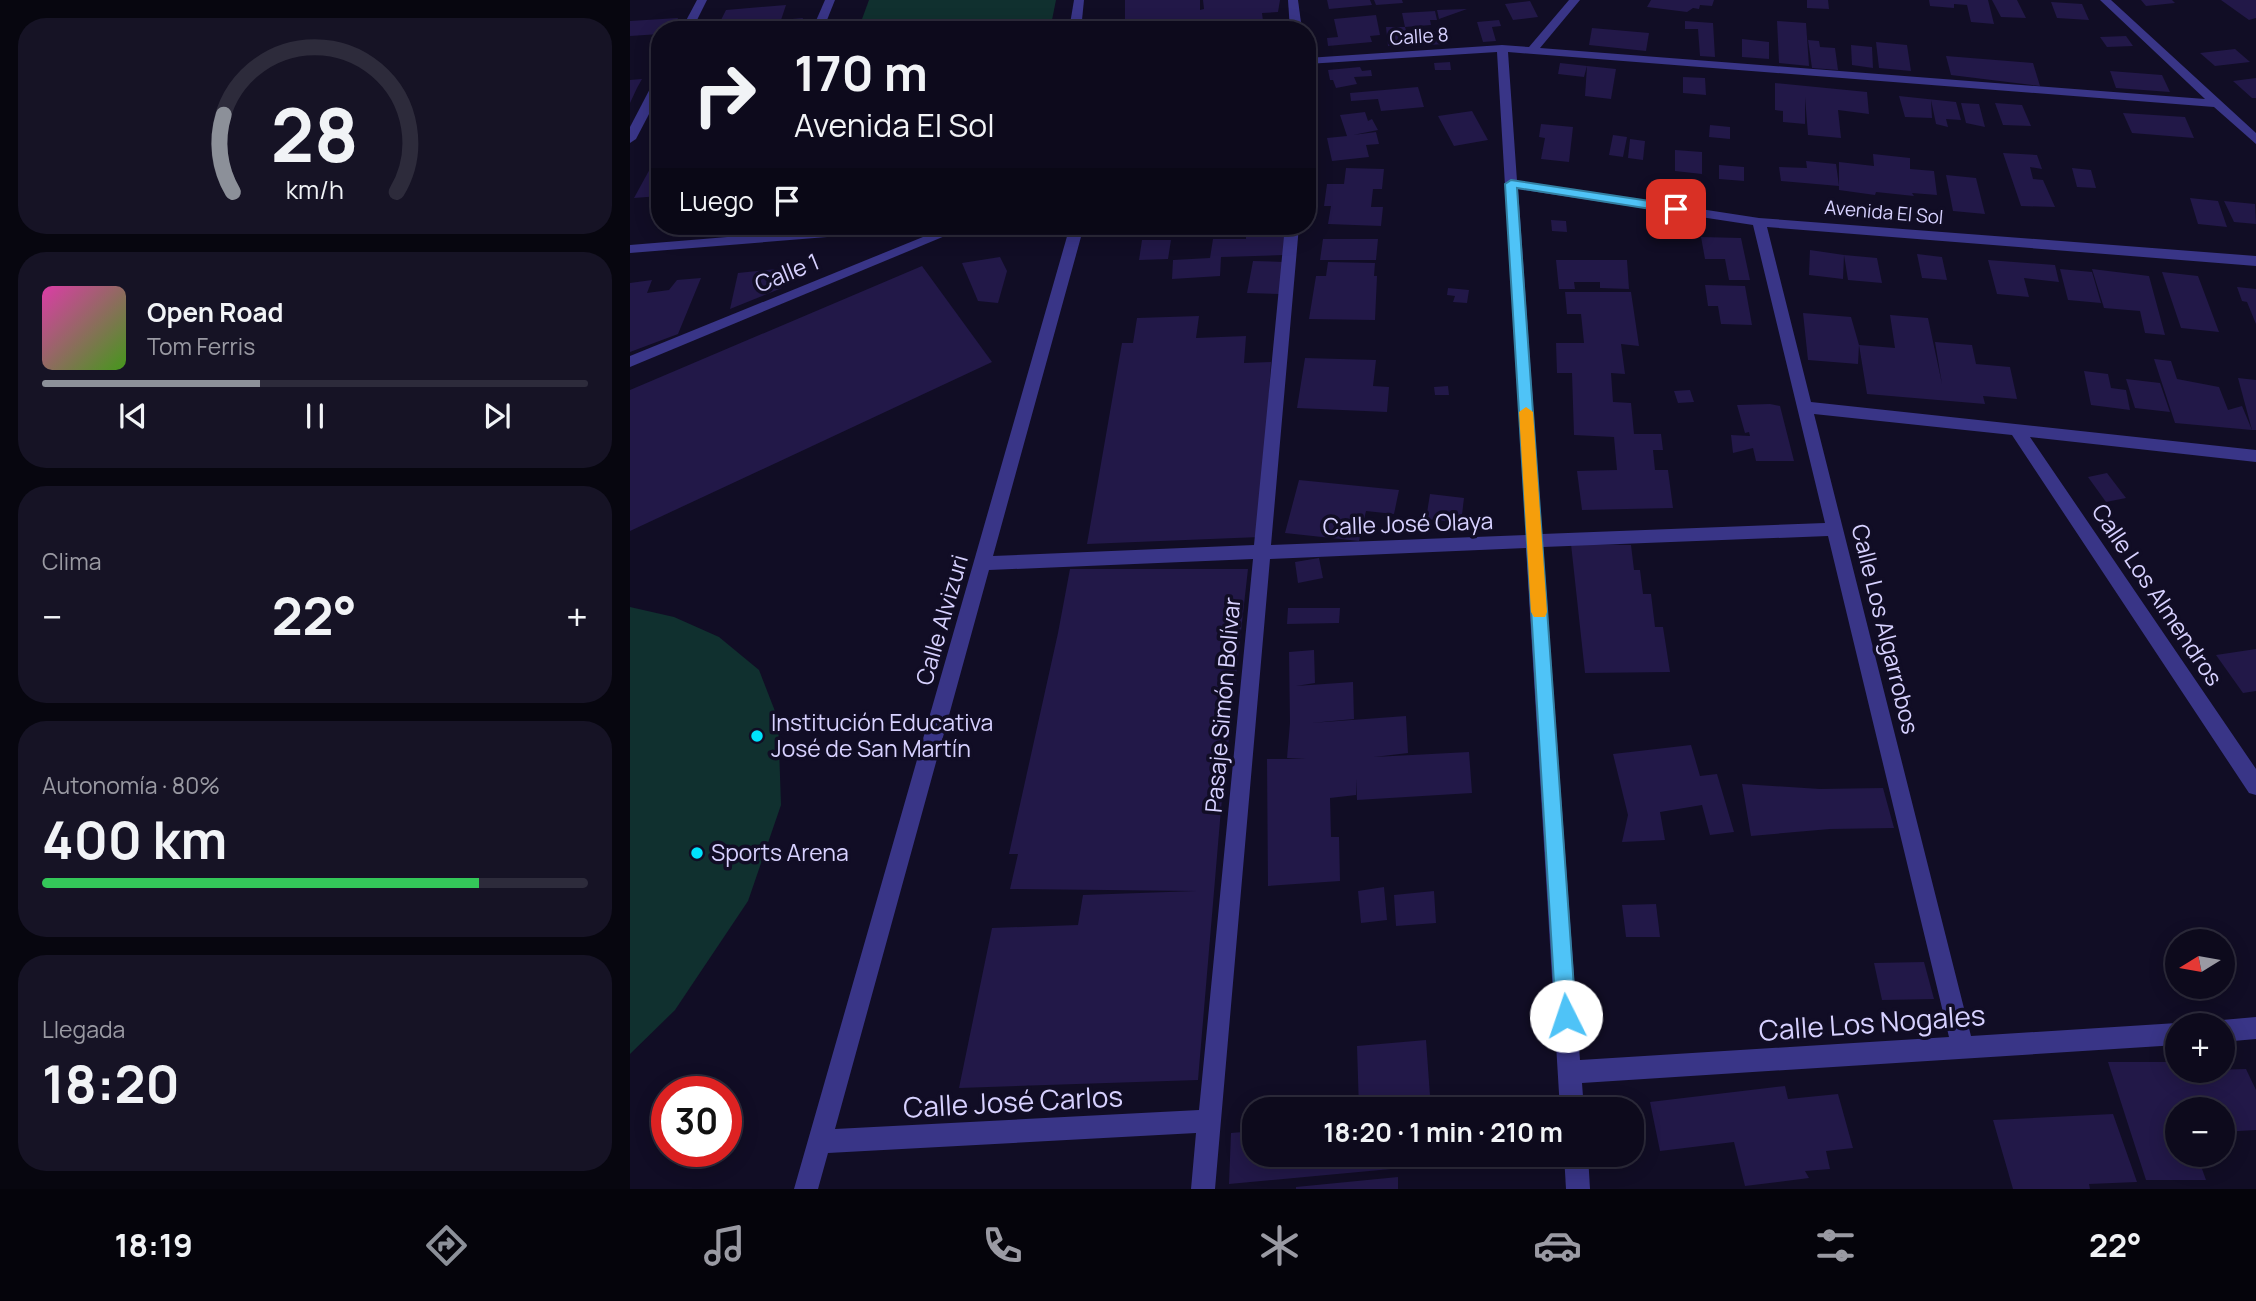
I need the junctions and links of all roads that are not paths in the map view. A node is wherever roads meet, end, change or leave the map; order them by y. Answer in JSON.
{"nodes":[{"id":1,"x":702,"y":0,"type":"edge"},
{"id":2,"x":831,"y":0,"type":"edge"},
{"id":3,"x":1079,"y":0,"type":"edge"},
{"id":4,"x":1293,"y":0,"type":"edge"},
{"id":5,"x":1575,"y":0,"type":"edge"},
{"id":6,"x":2105,"y":0,"type":"edge"},
{"id":7,"x":691,"y":21,"type":"edge"},
{"id":8,"x":821,"y":21,"type":"edge"},
{"id":9,"x":1076,"y":21,"type":"edge"},
{"id":10,"x":1295,"y":21,"type":"edge"},
{"id":11,"x":1502,"y":48,"type":"junction"},
{"id":12,"x":1532,"y":50,"type":"junction"},
{"id":13,"x":1316,"y":60,"type":"edge"},
{"id":14,"x":651,"y":99,"type":"edge"},
{"id":15,"x":2217,"y":104,"type":"junction"},
{"id":16,"x":630,"y":139,"type":"edge"},
{"id":17,"x":2256,"y":139,"type":"edge"},
{"id":18,"x":1511,"y":184,"type":"junction"},
{"id":19,"x":1759,"y":222,"type":"junction"},
{"id":20,"x":727,"y":235,"type":"edge"},
{"id":21,"x":807,"y":235,"type":"edge"},
{"id":22,"x":940,"y":235,"type":"edge"},
{"id":23,"x":1075,"y":235,"type":"edge"},
{"id":24,"x":1291,"y":235,"type":"edge"},
{"id":25,"x":724,"y":242,"type":"junction"},
{"id":26,"x":630,"y":249,"type":"edge"},
{"id":27,"x":2256,"y":261,"type":"edge"},
{"id":28,"x":630,"y":362,"type":"edge"},
{"id":29,"x":1805,"y":407,"type":"junction"},
{"id":30,"x":2018,"y":432,"type":"junction"},
{"id":31,"x":2256,"y":456,"type":"edge"},
{"id":32,"x":1835,"y":529,"type":"junction"},
{"id":33,"x":1535,"y":542,"type":"junction"},
{"id":34,"x":1262,"y":552,"type":"junction"},
{"id":35,"x":984,"y":562,"type":"junction"},
{"id":36,"x":2256,"y":786,"type":"edge"},
{"id":37,"x":2256,"y":1028,"type":"edge"},
{"id":38,"x":2235,"y":1030,"type":"edge"},
{"id":39,"x":2165,"y":1035,"type":"edge"},
{"id":40,"x":1964,"y":1047,"type":"junction"},
{"id":41,"x":1570,"y":1072,"type":"junction"},
{"id":42,"x":1571,"y":1097,"type":"edge"},
{"id":43,"x":1209,"y":1122,"type":"junction"},
{"id":44,"x":820,"y":1142,"type":"junction"},
{"id":45,"x":1577,"y":1167,"type":"edge"},
{"id":46,"x":806,"y":1189,"type":"edge"},
{"id":47,"x":1203,"y":1189,"type":"edge"},
{"id":48,"x":1578,"y":1189,"type":"edge"}],
"edges":[{"from":1,"to":7,"type":"street"},
{"from":2,"to":8,"type":"street"},
{"from":3,"to":9,"type":"street"},
{"from":4,"to":10,"type":"street"},
{"from":5,"to":12,"type":"street"},
{"from":6,"to":15,"type":"street"},
{"from":11,"to":12,"type":"street","name":"Calle 8"},
{"from":11,"to":13,"type":"street","name":"Calle 8"},
{"from":11,"to":18,"type":"street"},
{"from":12,"to":15,"type":"street","name":"Calle 8"},
{"from":14,"to":16,"type":"street"},
{"from":15,"to":17,"type":"street"},
{"from":18,"to":19,"type":"street","name":"Avenida El Sol"},
{"from":18,"to":33,"type":"street"},
{"from":19,"to":27,"type":"street","name":"Avenida El Sol"},
{"from":19,"to":29,"type":"street","name":"Calle Los Algarrobos"},
{"from":20,"to":25,"type":"street"},
{"from":21,"to":25,"type":"street"},
{"from":22,"to":28,"type":"street","name":"Calle 1"},
{"from":23,"to":35,"type":"street","name":"Calle Alvizuri"},
{"from":24,"to":34,"type":"street","name":"Pasaje Simón Bolívar"},
{"from":25,"to":26,"type":"street"},
{"from":29,"to":30,"type":"street"},
{"from":29,"to":32,"type":"street","name":"Calle Los Algarrobos"},
{"from":30,"to":31,"type":"street"},
{"from":30,"to":36,"type":"street","name":"Calle Los Almendros"},
{"from":32,"to":33,"type":"street","name":"Calle José Olaya"},
{"from":32,"to":40,"type":"street","name":"Calle Los Algarrobos"},
{"from":33,"to":34,"type":"street","name":"Calle José Olaya"},
{"from":33,"to":41,"type":"street"},
{"from":34,"to":35,"type":"street","name":"Calle José Olaya"},
{"from":34,"to":43,"type":"street","name":"Pasaje Simón Bolívar"},
{"from":35,"to":44,"type":"street","name":"Calle Alvizuri"},
{"from":37,"to":38,"type":"street"},
{"from":39,"to":40,"type":"street","name":"Calle Los Nogales"},
{"from":40,"to":41,"type":"street","name":"Calle Los Nogales"},
{"from":41,"to":42,"type":"street"},
{"from":43,"to":44,"type":"street","name":"Calle José Carlos"},
{"from":43,"to":47,"type":"street","name":"Pasaje Simón Bolívar"},
{"from":44,"to":46,"type":"street","name":"Calle Alvizuri"},
{"from":45,"to":48,"type":"street"}]}
